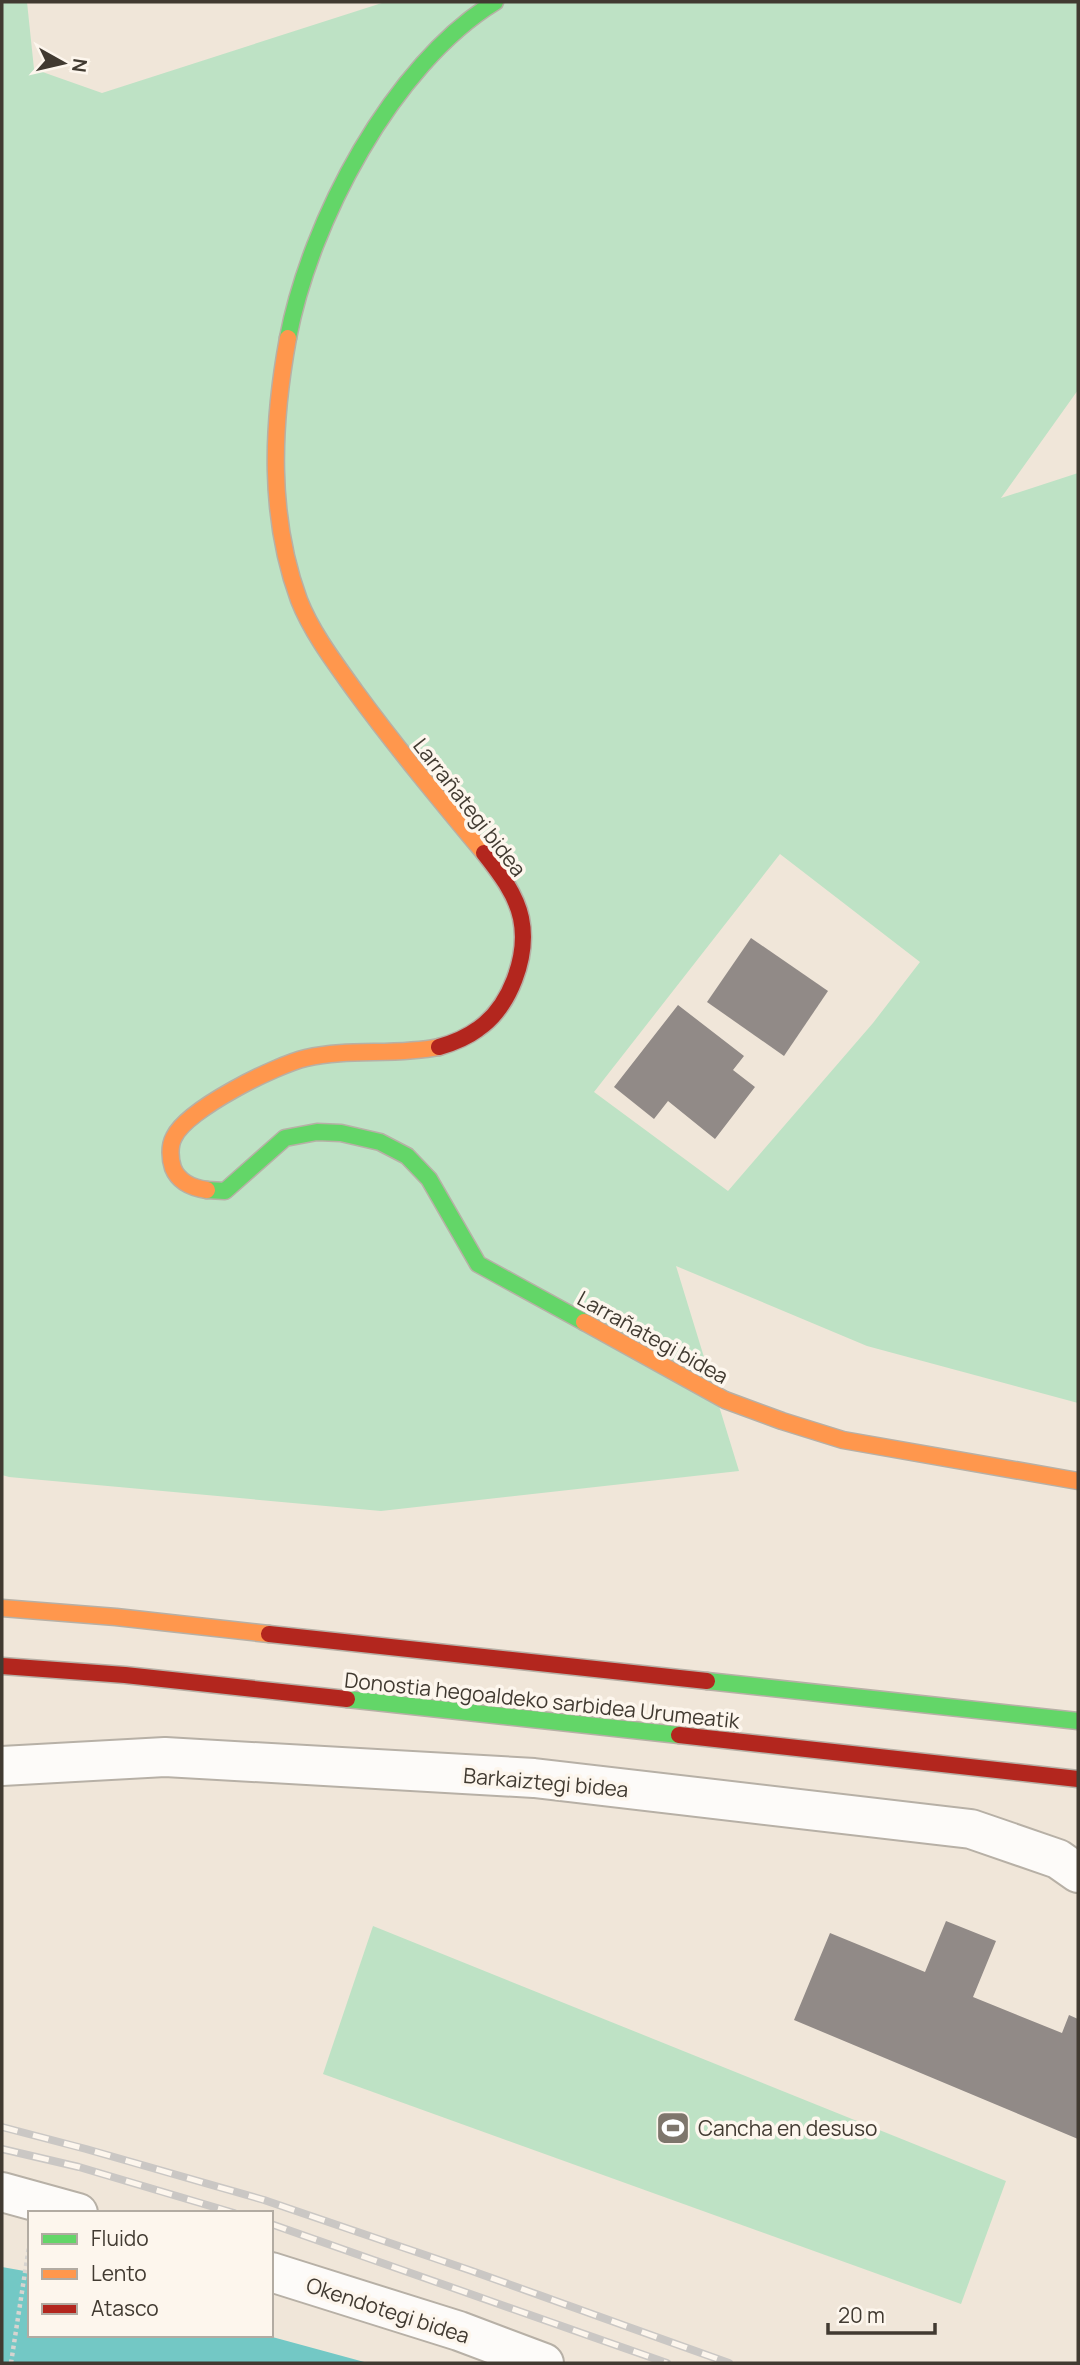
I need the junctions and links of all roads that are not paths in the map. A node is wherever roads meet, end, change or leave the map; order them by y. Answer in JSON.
{"nodes":[{"id":1,"x":495,"y":2,"type":"edge"},
{"id":2,"x":1078,"y":1481,"type":"edge"},
{"id":3,"x":2,"y":1608,"type":"edge"},
{"id":4,"x":2,"y":1667,"type":"edge"},
{"id":5,"x":1078,"y":1721,"type":"edge"},
{"id":6,"x":2,"y":1766,"type":"edge"},
{"id":7,"x":1078,"y":1779,"type":"edge"},
{"id":8,"x":1078,"y":1873,"type":"edge"},
{"id":9,"x":2,"y":2192,"type":"edge"},
{"id":10,"x":71,"y":2211,"type":"edge"},
{"id":11,"x":273,"y":2273,"type":"edge"},
{"id":12,"x":544,"y":2363,"type":"edge"}],
"edges":[{"from":1,"to":2,"type":"main road","name":"Larrañategi bidea"},
{"from":3,"to":5,"type":"main road","name":"Donostia hegoaldeko sarbidea Urumeatik"},
{"from":4,"to":7,"type":"main road","name":"Donostia hegoaldeko sarbidea Urumeatik"},
{"from":6,"to":8,"type":"street","name":"Barkaiztegi bidea"},
{"from":9,"to":10,"type":"street"},
{"from":11,"to":12,"type":"street","name":"Okendotegi bidea"}]}
